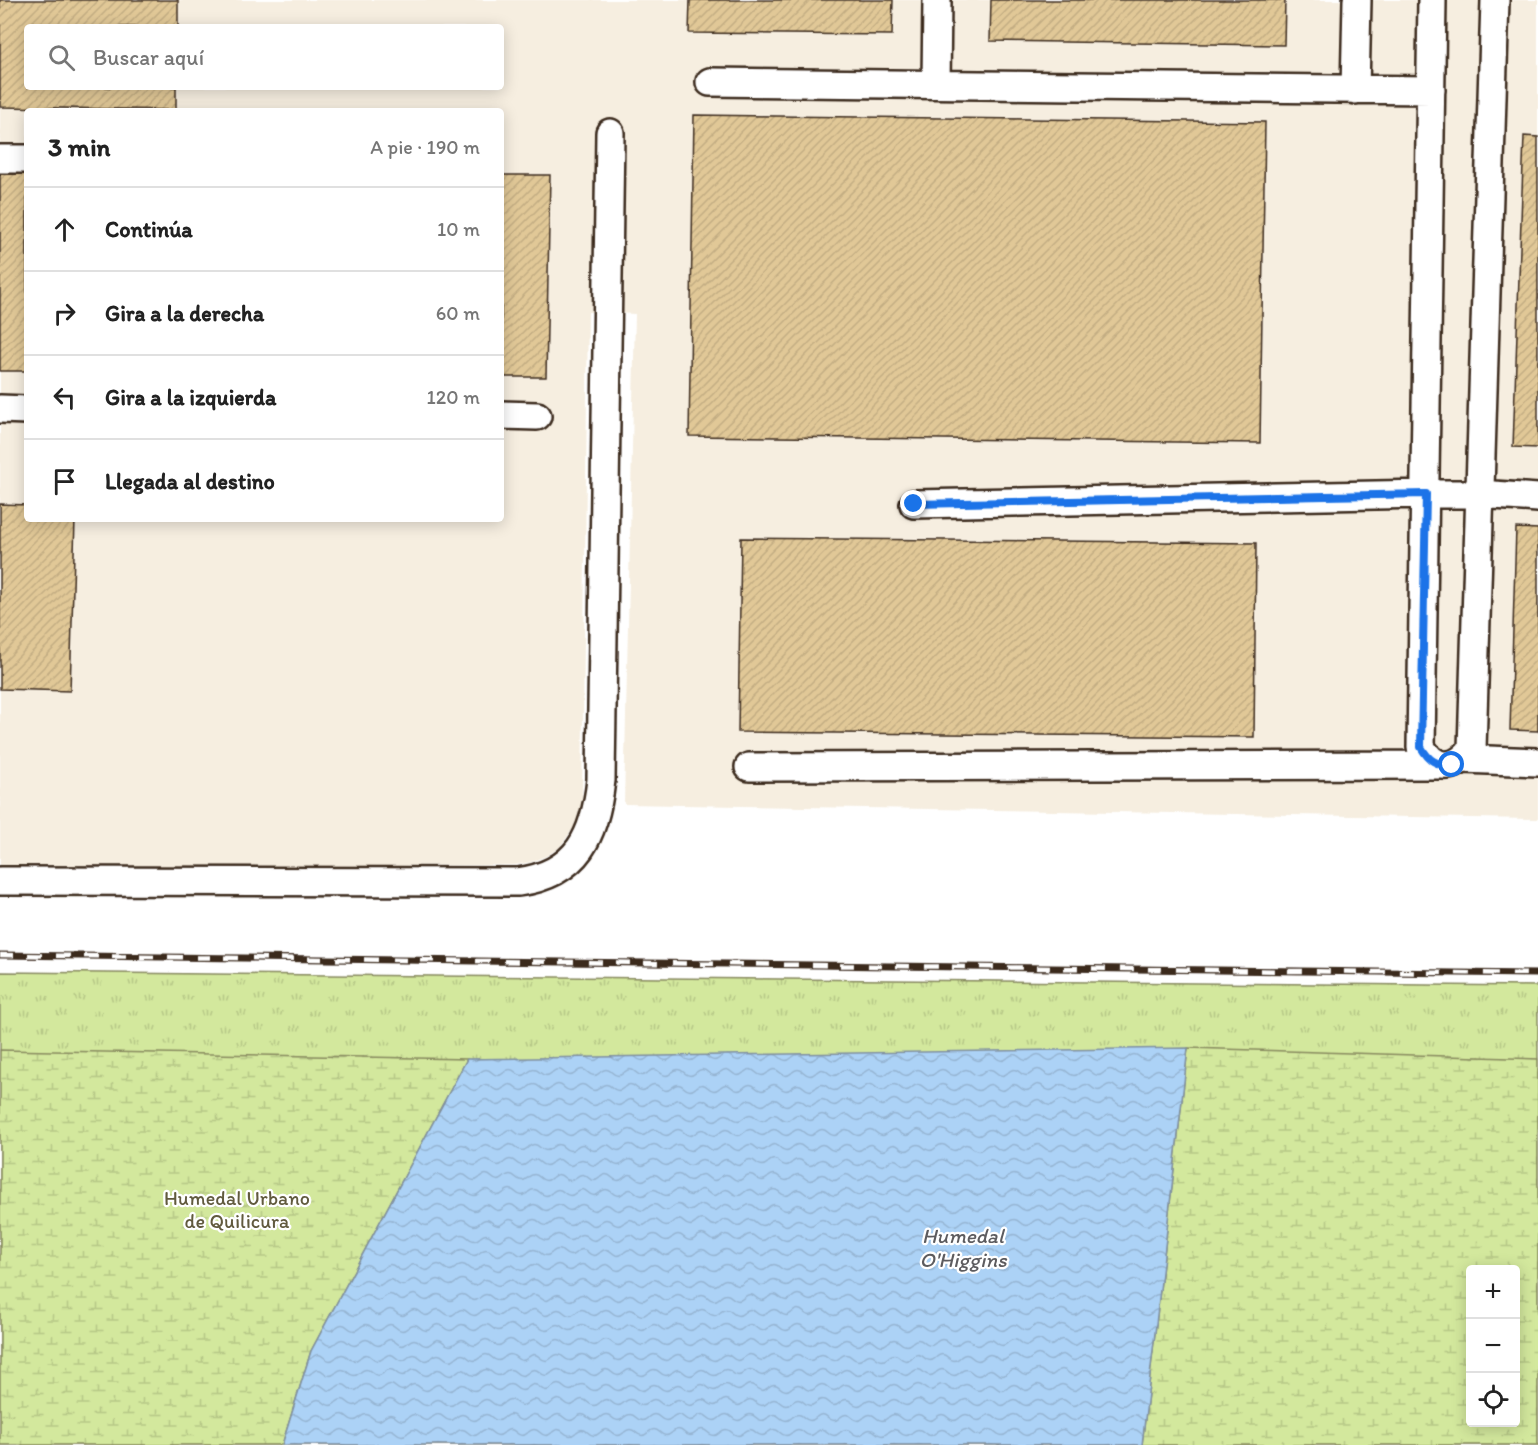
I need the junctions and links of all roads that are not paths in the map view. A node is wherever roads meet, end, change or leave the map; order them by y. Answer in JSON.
{"nodes":[{"id":1,"x":937,"y":0,"type":"edge"},
{"id":2,"x":1357,"y":0,"type":"edge"},
{"id":3,"x":1432,"y":0,"type":"edge"},
{"id":4,"x":1495,"y":0,"type":"edge"},
{"id":5,"x":710,"y":82,"type":"dead end"},
{"id":6,"x":936,"y":84,"type":"junction"},
{"id":7,"x":1355,"y":90,"type":"junction"},
{"id":8,"x":1431,"y":90,"type":"junction"},
{"id":9,"x":610,"y":133,"type":"dead end"},
{"id":10,"x":0,"y":159,"type":"edge"},
{"id":11,"x":24,"y":159,"type":"edge"},
{"id":12,"x":0,"y":409,"type":"edge"},
{"id":13,"x":24,"y":410,"type":"edge"},
{"id":14,"x":504,"y":415,"type":"edge"},
{"id":15,"x":537,"y":416,"type":"dead end"},
{"id":16,"x":1426,"y":494,"type":"junction"},
{"id":17,"x":1479,"y":494,"type":"junction"},
{"id":18,"x":1538,"y":498,"type":"edge"},
{"id":19,"x":914,"y":504,"type":"dead end"},
{"id":20,"x":1451,"y":762,"type":"junction"},
{"id":21,"x":1538,"y":762,"type":"edge"},
{"id":22,"x":749,"y":767,"type":"dead end"},
{"id":23,"x":0,"y":881,"type":"edge"}],
"edges":[{"from":1,"to":6,"type":"street"},
{"from":2,"to":7,"type":"street"},
{"from":3,"to":8,"type":"street"},
{"from":4,"to":17,"type":"street"},
{"from":5,"to":6,"type":"street"},
{"from":6,"to":7,"type":"street"},
{"from":7,"to":8,"type":"street"},
{"from":8,"to":16,"type":"street"},
{"from":9,"to":23,"type":"street"},
{"from":10,"to":11,"type":"street"},
{"from":12,"to":13,"type":"street"},
{"from":14,"to":15,"type":"street"},
{"from":16,"to":17,"type":"street"},
{"from":16,"to":19,"type":"street"},
{"from":16,"to":20,"type":"street"},
{"from":17,"to":18,"type":"street"},
{"from":17,"to":20,"type":"street"},
{"from":20,"to":21,"type":"street"},
{"from":20,"to":22,"type":"street"}]}
